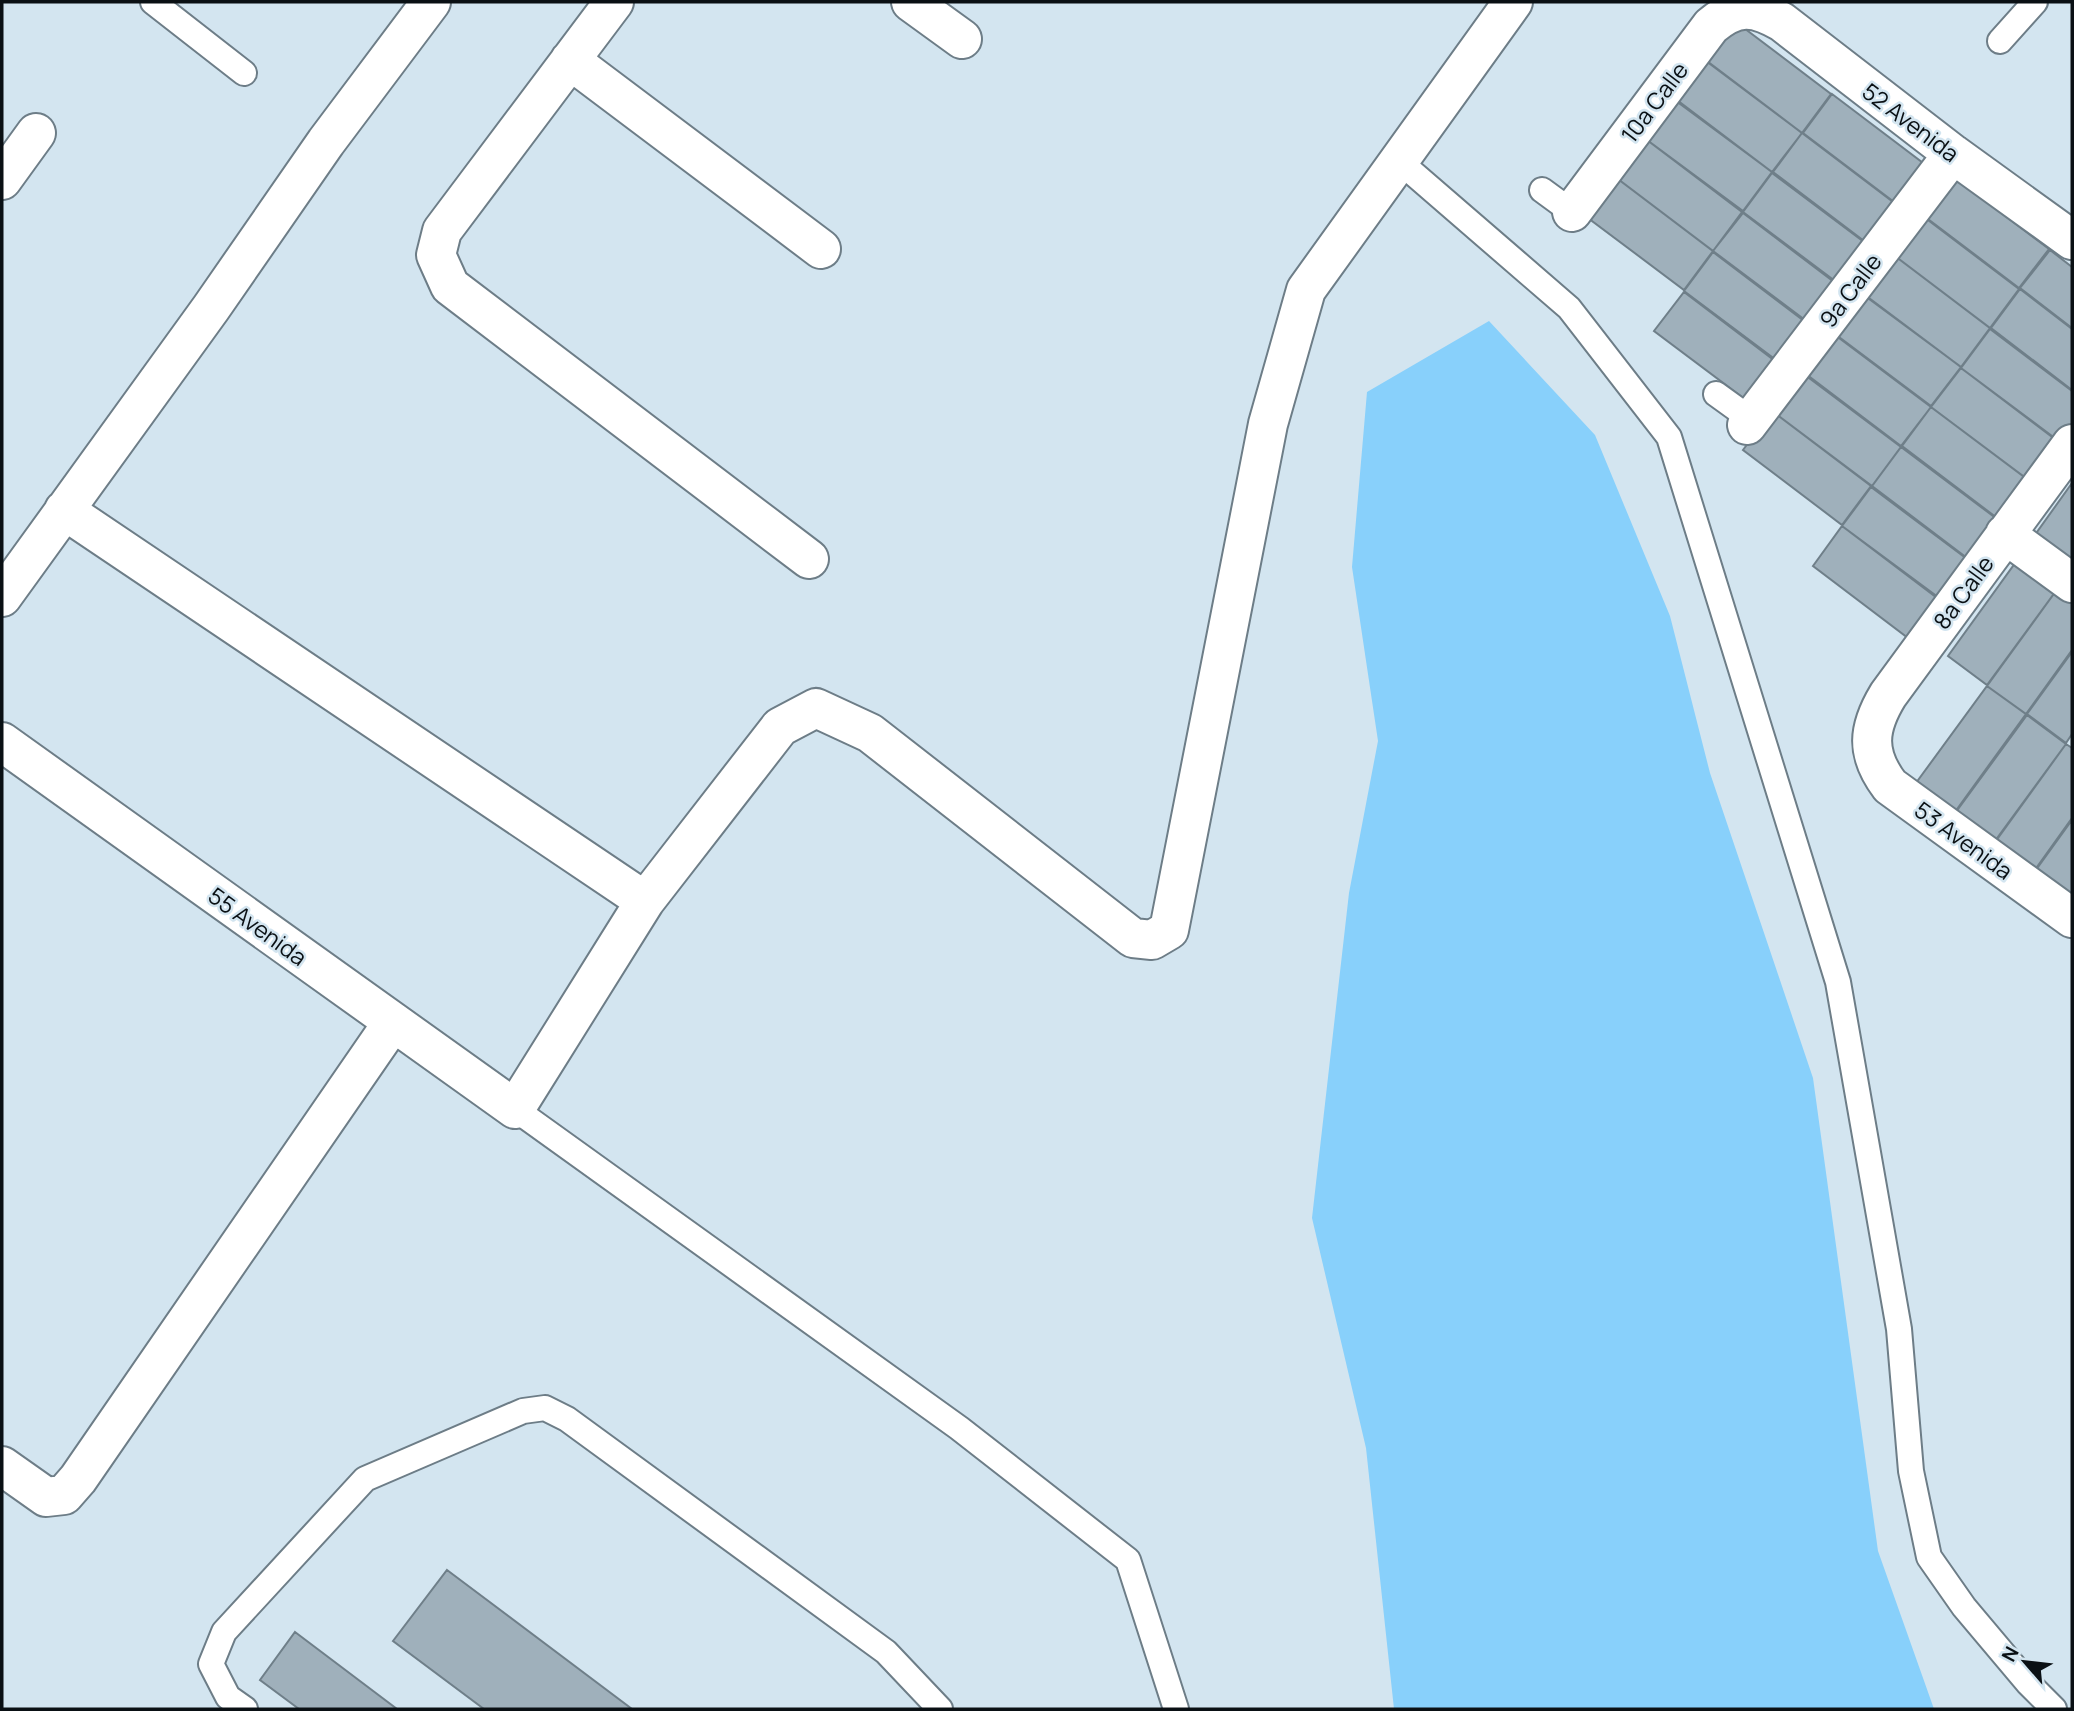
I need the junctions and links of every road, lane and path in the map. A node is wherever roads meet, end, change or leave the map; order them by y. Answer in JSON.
{"nodes":[{"id":1,"x":153,"y":2,"type":"edge"},
{"id":2,"x":431,"y":2,"type":"edge"},
{"id":3,"x":614,"y":2,"type":"edge"},
{"id":4,"x":911,"y":2,"type":"edge"},
{"id":5,"x":1513,"y":2,"type":"edge"},
{"id":6,"x":2035,"y":2,"type":"edge"},
{"id":7,"x":1748,"y":9,"type":"joint"},
{"id":8,"x":962,"y":38,"type":"dead end"},
{"id":9,"x":2000,"y":41,"type":"dead end"},
{"id":10,"x":570,"y":60,"type":"junction"},
{"id":11,"x":243,"y":74,"type":"dead end"},
{"id":12,"x":36,"y":133,"type":"dead end"},
{"id":13,"x":1953,"y":154,"type":"junction"},
{"id":14,"x":1399,"y":161,"type":"junction"},
{"id":15,"x":2,"y":180,"type":"edge"},
{"id":16,"x":1542,"y":190,"type":"dead end"},
{"id":17,"x":1572,"y":212,"type":"joint"},
{"id":18,"x":2072,"y":240,"type":"edge"},
{"id":19,"x":821,"y":249,"type":"dead end"},
{"id":20,"x":1716,"y":394,"type":"dead end"},
{"id":21,"x":1750,"y":422,"type":"joint"},
{"id":22,"x":2072,"y":444,"type":"edge"},
{"id":23,"x":64,"y":510,"type":"junction"},
{"id":24,"x":2004,"y":534,"type":"junction"},
{"id":25,"x":809,"y":559,"type":"dead end"},
{"id":26,"x":2072,"y":583,"type":"edge"},
{"id":27,"x":2,"y":597,"type":"edge"},
{"id":28,"x":2,"y":742,"type":"edge"},
{"id":29,"x":1872,"y":748,"type":"joint"},
{"id":30,"x":645,"y":901,"type":"junction"},
{"id":31,"x":2072,"y":918,"type":"edge"},
{"id":32,"x":393,"y":1022,"type":"junction"},
{"id":33,"x":515,"y":1109,"type":"junction"},
{"id":34,"x":2,"y":1465,"type":"edge"},
{"id":35,"x":245,"y":1709,"type":"edge"},
{"id":36,"x":940,"y":1709,"type":"edge"},
{"id":37,"x":1176,"y":1709,"type":"edge"},
{"id":38,"x":2054,"y":1709,"type":"edge"}],
"edges":[{"from":1,"to":11,"type":"lane"},
{"from":2,"to":23,"type":"street"},
{"from":3,"to":10,"type":"street"},
{"from":4,"to":8,"type":"street"},
{"from":5,"to":14,"type":"street"},
{"from":6,"to":9,"type":"lane"},
{"from":7,"to":13,"type":"street","name":"52 Avenida"},
{"from":7,"to":17,"type":"street","name":"10a Calle"},
{"from":10,"to":19,"type":"street"},
{"from":10,"to":25,"type":"street"},
{"from":12,"to":15,"type":"street"},
{"from":13,"to":18,"type":"street","name":"52 Avenida"},
{"from":13,"to":21,"type":"street","name":"9a Calle"},
{"from":14,"to":30,"type":"street"},
{"from":14,"to":38,"type":"lane"},
{"from":16,"to":17,"type":"lane"},
{"from":20,"to":21,"type":"lane"},
{"from":22,"to":24,"type":"street","name":"8a Calle"},
{"from":23,"to":27,"type":"street"},
{"from":23,"to":30,"type":"street"},
{"from":24,"to":26,"type":"street"},
{"from":24,"to":29,"type":"street","name":"8a Calle"},
{"from":28,"to":32,"type":"street","name":"55 Avenida"},
{"from":29,"to":31,"type":"street","name":"53 Avenida"},
{"from":30,"to":33,"type":"street"},
{"from":32,"to":33,"type":"street","name":"55 Avenida"},
{"from":32,"to":34,"type":"street"},
{"from":33,"to":37,"type":"lane"},
{"from":35,"to":36,"type":"lane"}]}
